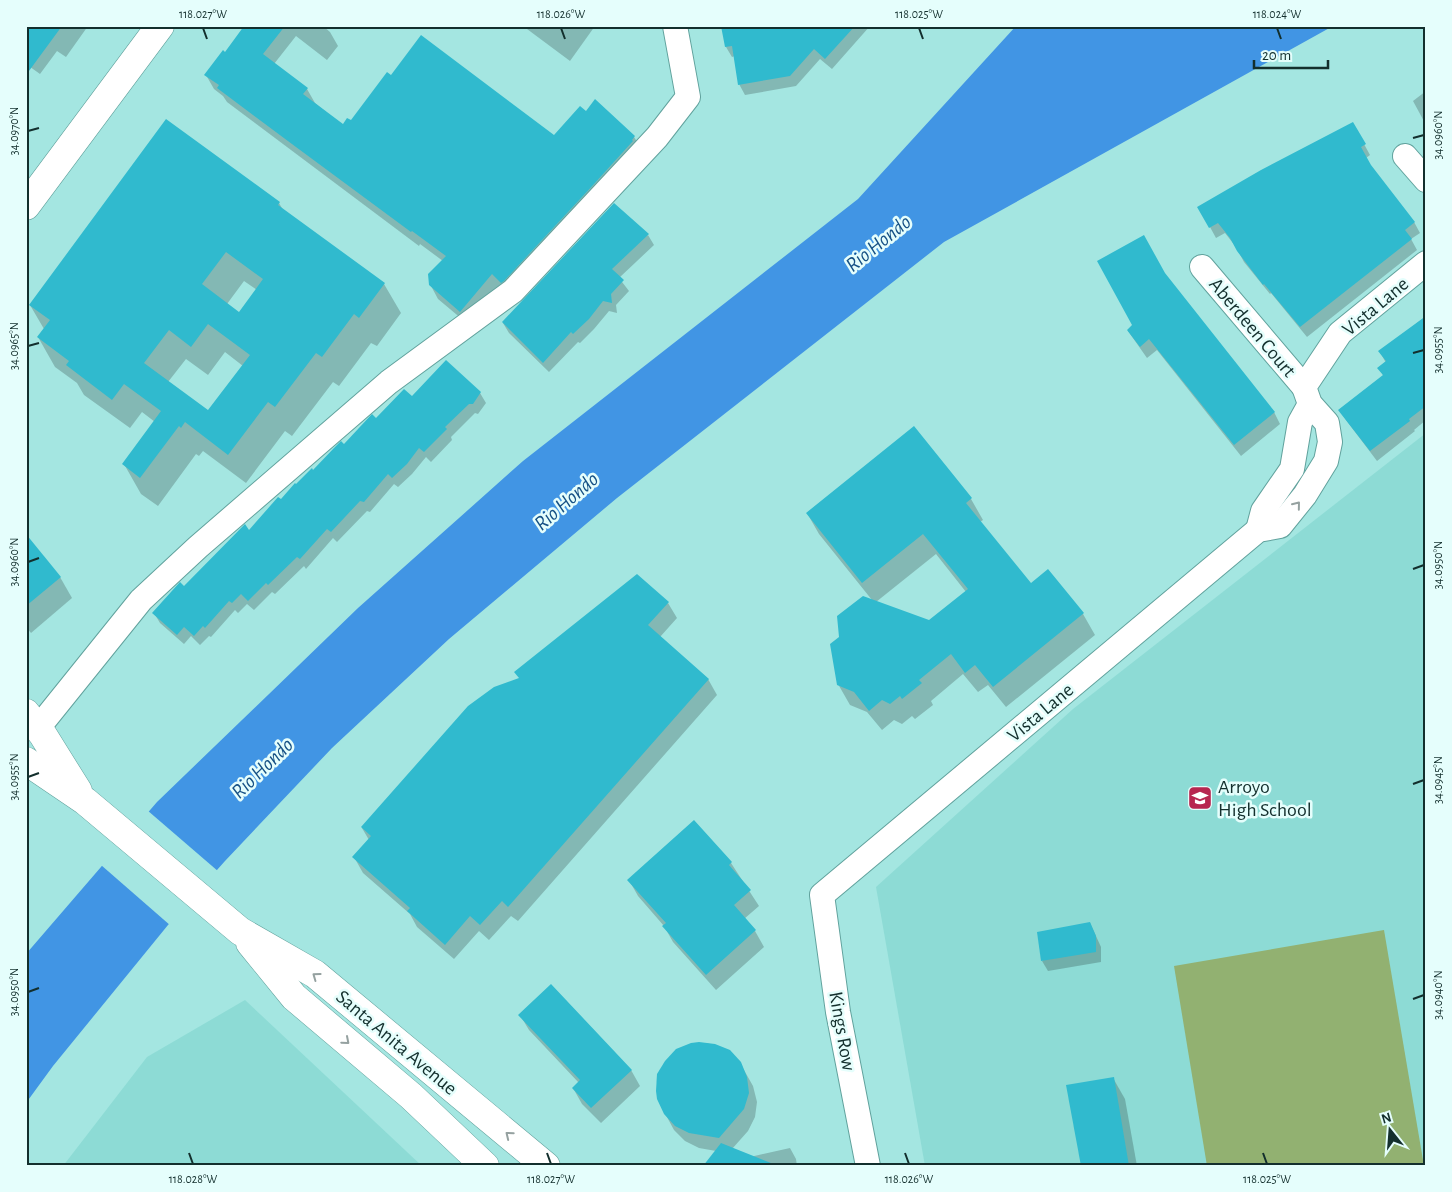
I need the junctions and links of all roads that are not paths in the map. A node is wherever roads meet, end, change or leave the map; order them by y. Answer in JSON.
{"nodes":[{"id":1,"x":160,"y":26,"type":"edge"},
{"id":2,"x":675,"y":26,"type":"edge"},
{"id":3,"x":1405,"y":156,"type":"dead end"},
{"id":4,"x":1426,"y":180,"type":"edge"},
{"id":5,"x":26,"y":206,"type":"edge"},
{"id":6,"x":1426,"y":263,"type":"edge"},
{"id":7,"x":1202,"y":267,"type":"dead end"},
{"id":8,"x":1307,"y":395,"type":"junction"},
{"id":9,"x":1258,"y":530,"type":"junction"},
{"id":10,"x":32,"y":721,"type":"edge"},
{"id":11,"x":26,"y":761,"type":"edge"},
{"id":12,"x":84,"y":801,"type":"junction"},
{"id":13,"x":822,"y":895,"type":"joint"},
{"id":14,"x":240,"y":931,"type":"junction"},
{"id":15,"x":485,"y":1166,"type":"edge"},
{"id":16,"x":546,"y":1166,"type":"edge"},
{"id":17,"x":868,"y":1166,"type":"edge"}],
"edges":[{"from":1,"to":5,"type":"main road"},
{"from":2,"to":10,"type":"street"},
{"from":3,"to":4,"type":"street"},
{"from":6,"to":8,"type":"street","name":"Vista Lane"},
{"from":7,"to":8,"type":"street","name":"Aberdeen Court"},
{"from":8,"to":9,"type":"street","name":"Vista Lane"},
{"from":9,"to":8,"type":"street","name":"Vista Lane","one_way":true},
{"from":9,"to":13,"type":"street","name":"Vista Lane"},
{"from":10,"to":12,"type":"main road","name":"Santa Anita Avenue"},
{"from":11,"to":12,"type":"main road","name":"Santa Anita Avenue"},
{"from":12,"to":14,"type":"main road","name":"Santa Anita Avenue"},
{"from":13,"to":17,"type":"street","name":"Kings Row"},
{"from":14,"to":15,"type":"main road","name":"Santa Anita Avenue","one_way":true},
{"from":16,"to":14,"type":"main road","name":"Santa Anita Avenue","one_way":true}]}
